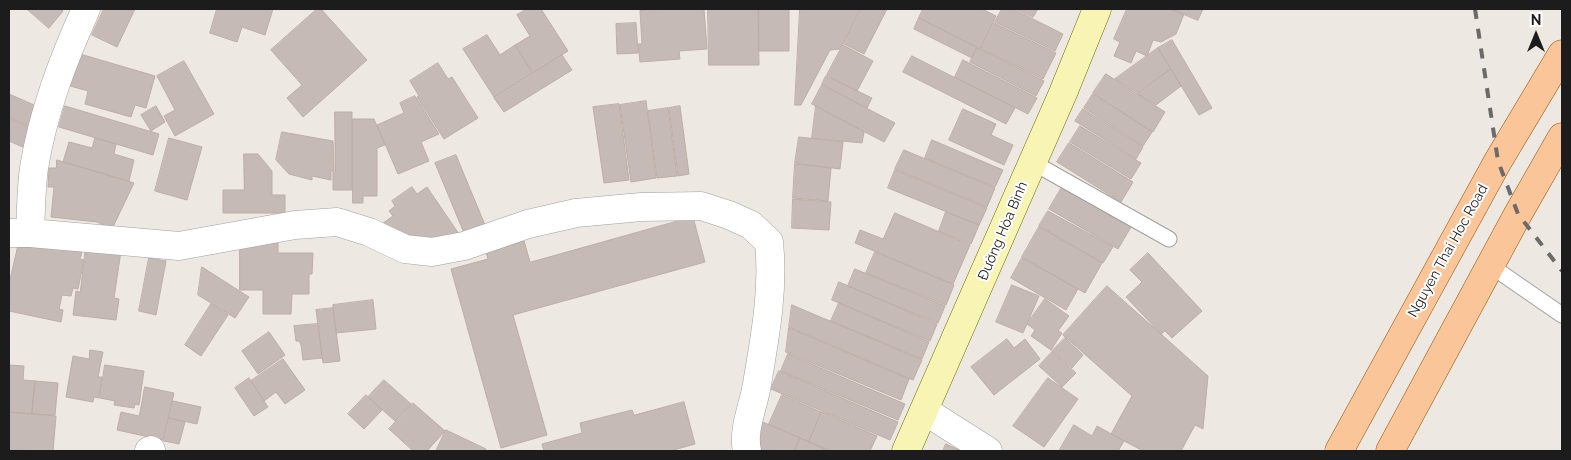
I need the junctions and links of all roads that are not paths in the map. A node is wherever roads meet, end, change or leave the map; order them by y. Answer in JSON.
{"nodes":[{"id":1,"x":86,"y":9,"type":"edge"},
{"id":2,"x":1097,"y":9,"type":"edge"},
{"id":3,"x":1562,"y":54,"type":"edge"},
{"id":4,"x":1562,"y":137,"type":"edge"},
{"id":5,"x":1032,"y":162,"type":"junction"},
{"id":6,"x":19,"y":233,"type":"edge"},
{"id":7,"x":1168,"y":240,"type":"dead end"},
{"id":8,"x":1491,"y":266,"type":"junction"},
{"id":9,"x":1562,"y":315,"type":"edge"},
{"id":10,"x":925,"y":411,"type":"junction"},
{"id":11,"x":740,"y":448,"type":"edge"},
{"id":12,"x":906,"y":451,"type":"edge"},
{"id":13,"x":988,"y":451,"type":"edge"},
{"id":14,"x":1339,"y":451,"type":"edge"},
{"id":15,"x":1390,"y":451,"type":"edge"}],
"edges":[{"from":1,"to":6,"type":"street"},
{"from":2,"to":5,"type":"street","name":"Đường Hòa Bình"},
{"from":3,"to":14,"type":"main road","name":"Nguyen Thai Hoc Road"},
{"from":4,"to":8,"type":"main road"},
{"from":5,"to":7,"type":"lane"},
{"from":5,"to":10,"type":"street","name":"Đường Hòa Bình"},
{"from":6,"to":11,"type":"street"},
{"from":8,"to":9,"type":"lane"},
{"from":8,"to":15,"type":"main road"},
{"from":10,"to":12,"type":"street","name":"Đường Hòa Bình"},
{"from":10,"to":13,"type":"street"}]}
